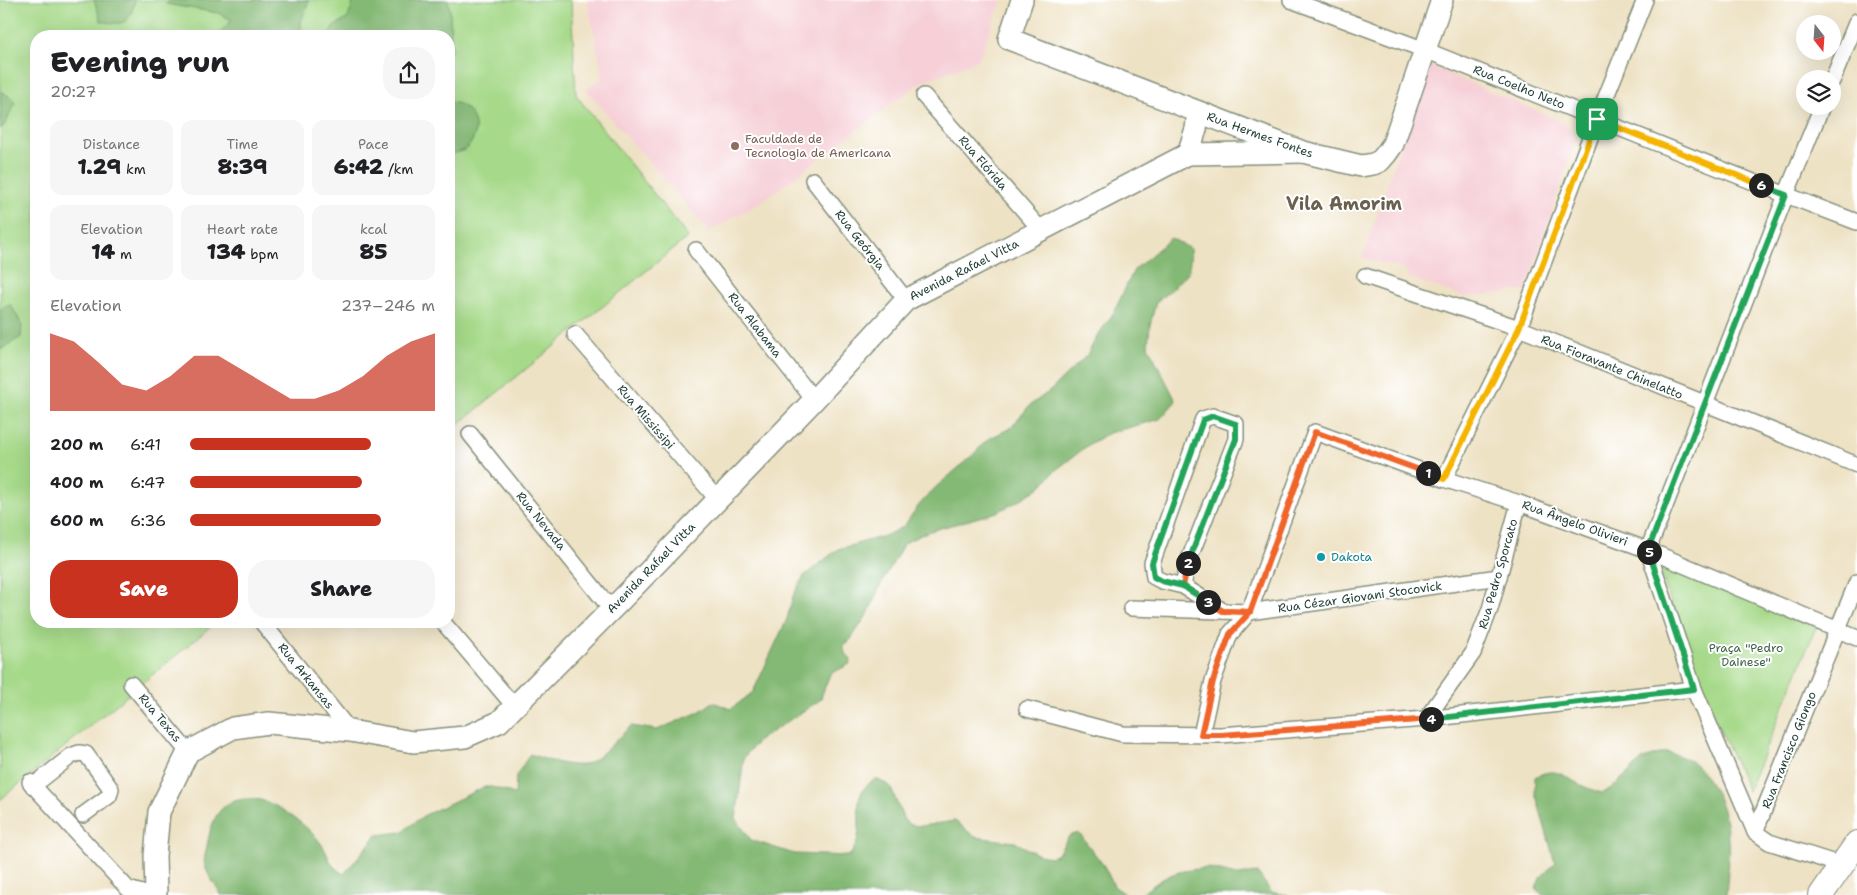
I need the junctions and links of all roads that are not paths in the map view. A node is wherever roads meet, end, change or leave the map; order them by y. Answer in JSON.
{"nodes":[{"id":1,"x":1022,"y":0,"type":"edge"},
{"id":2,"x":1291,"y":0,"type":"edge"},
{"id":3,"x":1442,"y":0,"type":"edge"},
{"id":4,"x":1645,"y":0,"type":"edge"},
{"id":5,"x":1857,"y":21,"type":"edge"},
{"id":6,"x":1425,"y":50,"type":"junction"},
{"id":7,"x":1837,"y":70,"type":"edge"},
{"id":8,"x":924,"y":96,"type":"dead end"},
{"id":9,"x":1198,"y":112,"type":"junction"},
{"id":10,"x":1818,"y":115,"type":"edge"},
{"id":11,"x":1597,"y":119,"type":"junction"},
{"id":12,"x":1303,"y":152,"type":"junction"},
{"id":13,"x":1188,"y":154,"type":"junction"},
{"id":14,"x":813,"y":180,"type":"dead end"},
{"id":15,"x":1786,"y":195,"type":"junction"},
{"id":16,"x":1857,"y":222,"type":"edge"},
{"id":17,"x":1041,"y":230,"type":"junction"},
{"id":18,"x":696,"y":250,"type":"dead end"},
{"id":19,"x":1365,"y":276,"type":"dead end"},
{"id":20,"x":906,"y":300,"type":"junction"},
{"id":21,"x":1519,"y":328,"type":"junction"},
{"id":22,"x":575,"y":334,"type":"dead end"},
{"id":23,"x":814,"y":400,"type":"junction"},
{"id":24,"x":1704,"y":404,"type":"junction"},
{"id":25,"x":470,"y":434,"type":"dead end"},
{"id":26,"x":1857,"y":465,"type":"edge"},
{"id":27,"x":1444,"y":479,"type":"junction"},
{"id":28,"x":717,"y":499,"type":"junction"},
{"id":29,"x":1519,"y":502,"type":"junction"},
{"id":30,"x":1648,"y":550,"type":"junction"},
{"id":31,"x":1499,"y":577,"type":"junction"},
{"id":32,"x":1857,"y":582,"type":"edge"},
{"id":33,"x":1183,"y":586,"type":"junction"},
{"id":34,"x":1131,"y":608,"type":"dead end"},
{"id":35,"x":611,"y":609,"type":"junction"},
{"id":36,"x":1223,"y":611,"type":"junction"},
{"id":37,"x":1250,"y":612,"type":"junction"},
{"id":38,"x":267,"y":628,"type":"edge"},
{"id":39,"x":448,"y":628,"type":"edge"},
{"id":40,"x":1838,"y":631,"type":"junction"},
{"id":41,"x":1857,"y":638,"type":"edge"},
{"id":42,"x":131,"y":684,"type":"dead end"},
{"id":43,"x":1694,"y":689,"type":"junction"},
{"id":44,"x":514,"y":706,"type":"junction"},
{"id":45,"x":1027,"y":709,"type":"dead end"},
{"id":46,"x":1426,"y":720,"type":"junction"},
{"id":47,"x":350,"y":731,"type":"junction"},
{"id":48,"x":1201,"y":735,"type":"junction"},
{"id":49,"x":188,"y":752,"type":"junction"},
{"id":50,"x":83,"y":815,"type":"dead end"},
{"id":51,"x":1755,"y":832,"type":"junction"},
{"id":52,"x":1857,"y":843,"type":"edge"},
{"id":53,"x":1841,"y":865,"type":"junction"},
{"id":54,"x":149,"y":895,"type":"edge"},
{"id":55,"x":156,"y":895,"type":"edge"},
{"id":56,"x":1821,"y":895,"type":"edge"}],
"edges":[{"from":1,"to":9,"type":"main road","name":"Rua Hermes Fontes"},
{"from":2,"to":6,"type":"street","name":"Rua Coelho Neto"},
{"from":3,"to":6,"type":"main road","name":"Rua Hermes Fontes"},
{"from":4,"to":11,"type":"street"},
{"from":5,"to":7,"type":"street"},
{"from":6,"to":11,"type":"street","name":"Rua Coelho Neto"},
{"from":6,"to":12,"type":"main road","name":"Rua Hermes Fontes"},
{"from":8,"to":17,"type":"street","name":"Rua Flórida"},
{"from":9,"to":12,"type":"main road","name":"Rua Hermes Fontes"},
{"from":9,"to":13,"type":"main road"},
{"from":10,"to":15,"type":"street"},
{"from":11,"to":15,"type":"street","name":"Rua Coelho Neto"},
{"from":11,"to":21,"type":"street"},
{"from":12,"to":13,"type":"main road","name":"Avenida Rafael Vitta"},
{"from":13,"to":17,"type":"main road","name":"Avenida Rafael Vitta"},
{"from":14,"to":20,"type":"street","name":"Rua Geórgia"},
{"from":15,"to":16,"type":"street","name":"Rua Coelho Neto"},
{"from":15,"to":24,"type":"street"},
{"from":17,"to":20,"type":"main road","name":"Avenida Rafael Vitta"},
{"from":18,"to":23,"type":"street","name":"Rua Alabama"},
{"from":19,"to":21,"type":"street","name":"Rua Fioravante Chinelatto"},
{"from":20,"to":23,"type":"main road","name":"Avenida Rafael Vitta"},
{"from":21,"to":24,"type":"street","name":"Rua Fioravante Chinelatto"},
{"from":21,"to":27,"type":"street"},
{"from":22,"to":28,"type":"street","name":"Rua Mississipi"},
{"from":23,"to":28,"type":"main road","name":"Avenida Rafael Vitta"},
{"from":24,"to":26,"type":"street","name":"Rua Fioravante Chinelatto"},
{"from":24,"to":30,"type":"street"},
{"from":25,"to":35,"type":"street","name":"Rua Nevada"},
{"from":27,"to":29,"type":"street","name":"Rua Ângelo Olivieri"},
{"from":27,"to":37,"type":"street","name":"Rua Ângelo Olivieri"},
{"from":28,"to":35,"type":"main road","name":"Avenida Rafael Vitta"},
{"from":29,"to":30,"type":"street","name":"Rua Ângelo Olivieri"},
{"from":29,"to":31,"type":"street","name":"Rua Pedro Sporcato"},
{"from":30,"to":40,"type":"street","name":"Rua Ângelo Olivieri"},
{"from":30,"to":43,"type":"street"},
{"from":31,"to":37,"type":"street","name":"Rua Cézar Giovani Stocovick"},
{"from":31,"to":46,"type":"street","name":"Rua Pedro Sporcato"},
{"from":32,"to":40,"type":"street","name":"Rua Francisco Giongo"},
{"from":33,"to":33,"type":"street"},
{"from":33,"to":36,"type":"street"},
{"from":34,"to":36,"type":"street","name":"Rua Cézar Giovani Stocovick"},
{"from":35,"to":44,"type":"main road","name":"Avenida Rafael Vitta"},
{"from":36,"to":37,"type":"street","name":"Rua Cézar Giovani Stocovick"},
{"from":37,"to":48,"type":"street"},
{"from":38,"to":47,"type":"street","name":"Rua Arkansas"},
{"from":39,"to":44,"type":"street"},
{"from":40,"to":41,"type":"street","name":"Rua Ângelo Olivieri"},
{"from":40,"to":51,"type":"street","name":"Rua Francisco Giongo"},
{"from":42,"to":49,"type":"street","name":"Rua Texas"},
{"from":43,"to":46,"type":"street"},
{"from":43,"to":51,"type":"street"},
{"from":44,"to":47,"type":"main road","name":"Avenida Rafael Vitta"},
{"from":45,"to":48,"type":"street"},
{"from":46,"to":48,"type":"street"},
{"from":47,"to":49,"type":"main road","name":"Avenida Rafael Vitta"},
{"from":49,"to":55,"type":"main road"},
{"from":50,"to":54,"type":"street"},
{"from":51,"to":53,"type":"street"},
{"from":52,"to":53,"type":"main road"},
{"from":53,"to":56,"type":"main road"}]}
